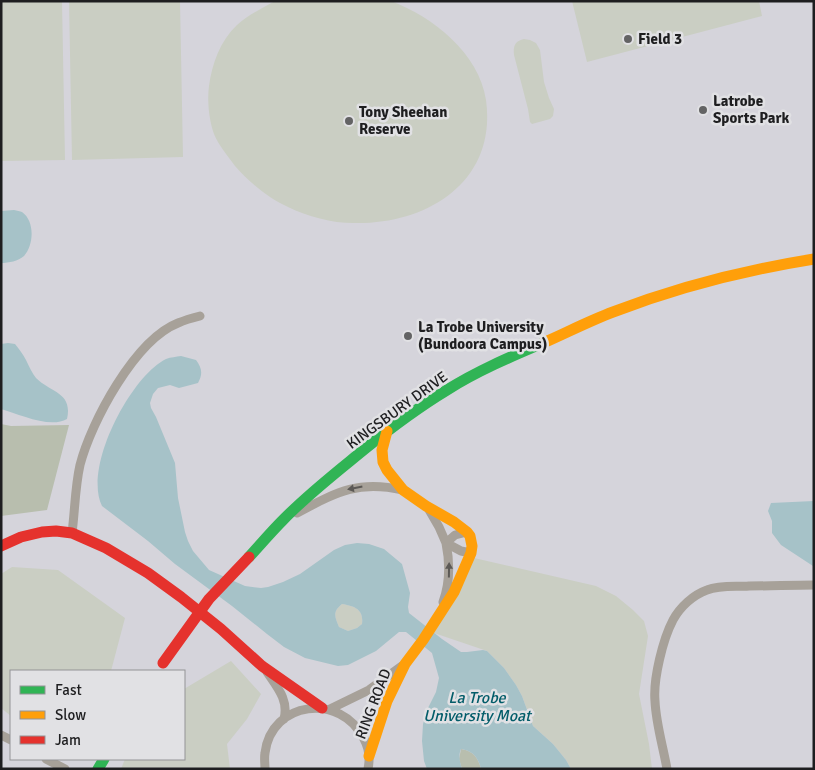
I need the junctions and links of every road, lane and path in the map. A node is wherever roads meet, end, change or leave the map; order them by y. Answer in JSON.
{"nodes":[{"id":1,"x":814,"y":259,"type":"edge"},
{"id":2,"x":200,"y":316,"type":"dead end"},
{"id":3,"x":387,"y":431,"type":"junction"},
{"id":4,"x":403,"y":490,"type":"junction"},
{"id":5,"x":426,"y":506,"type":"junction"},
{"id":6,"x":282,"y":521,"type":"junction"},
{"id":7,"x":467,"y":532,"type":"junction"},
{"id":8,"x":72,"y":533,"type":"junction"},
{"id":9,"x":446,"y":543,"type":"junction"},
{"id":10,"x":1,"y":546,"type":"edge"},
{"id":11,"x":472,"y":553,"type":"junction"},
{"id":12,"x":814,"y":584,"type":"edge"},
{"id":13,"x":437,"y":619,"type":"junction"},
{"id":14,"x":405,"y":664,"type":"junction"},
{"id":15,"x":262,"y":666,"type":"junction"},
{"id":16,"x":160,"y":667,"type":"edge"},
{"id":17,"x":326,"y":708,"type":"junction"},
{"id":18,"x":284,"y":719,"type":"junction"},
{"id":19,"x":369,"y":756,"type":"junction"},
{"id":20,"x":48,"y":760,"type":"edge"},
{"id":21,"x":65,"y":769,"type":"edge"},
{"id":22,"x":265,"y":769,"type":"edge"},
{"id":23,"x":368,"y":769,"type":"edge"},
{"id":24,"x":667,"y":769,"type":"edge"}],
"edges":[{"from":1,"to":3,"type":"main road","name":"KINGSBURY DRIVE"},
{"from":2,"to":8,"type":"street"},
{"from":3,"to":4,"type":"main road","name":"RING ROAD"},
{"from":3,"to":6,"type":"main road","name":"KINGSBURY DRIVE"},
{"from":4,"to":5,"type":"main road","name":"RING ROAD"},
{"from":4,"to":6,"type":"street","name":"RING ROAD","one_way":true},
{"from":5,"to":7,"type":"main road","name":"RING ROAD"},
{"from":5,"to":9,"type":"street","name":"RING ROAD"},
{"from":6,"to":16,"type":"main road","name":"KINGSBURY DRIVE","bridge":true},
{"from":7,"to":9,"type":"street"},
{"from":7,"to":11,"type":"main road"},
{"from":8,"to":10,"type":"main road"},
{"from":8,"to":15,"type":"main road"},
{"from":9,"to":11,"type":"street"},
{"from":13,"to":9,"type":"street","name":"RING ROAD","one_way":true},
{"from":11,"to":13,"type":"main road","name":"RING ROAD"},
{"from":12,"to":24,"type":"street"},
{"from":13,"to":14,"type":"main road","name":"RING ROAD"},
{"from":14,"to":17,"type":"street","name":"RING ROAD"},
{"from":14,"to":19,"type":"main road","name":"RING ROAD"},
{"from":15,"to":17,"type":"main road"},
{"from":15,"to":18,"type":"street"},
{"from":17,"to":18,"type":"street","name":"RING ROAD"},
{"from":17,"to":19,"type":"street"},
{"from":18,"to":22,"type":"street"},
{"from":19,"to":23,"type":"street"},
{"from":20,"to":21,"type":"street"}]}
